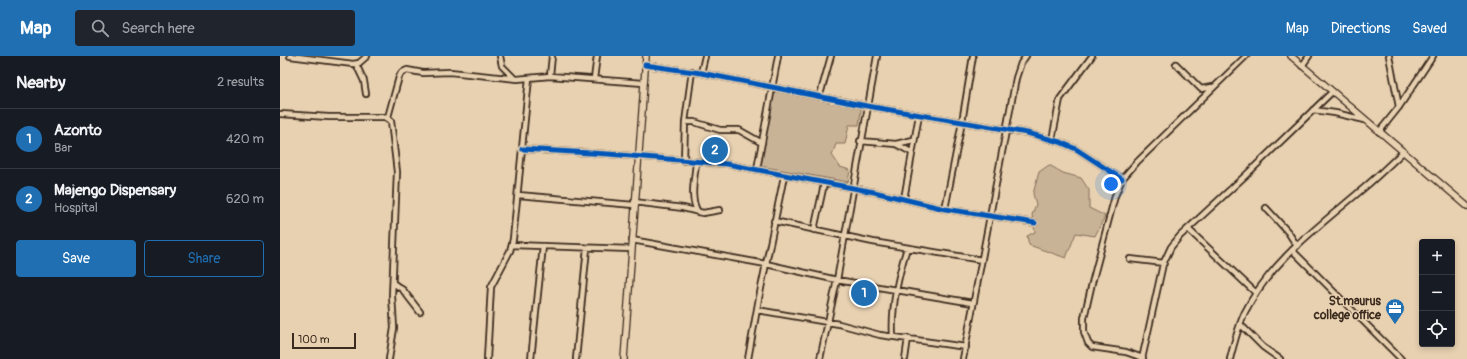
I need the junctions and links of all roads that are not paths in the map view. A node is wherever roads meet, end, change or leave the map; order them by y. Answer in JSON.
{"nodes":[{"id":1,"x":290,"y":56,"type":"edge"},
{"id":2,"x":367,"y":56,"type":"edge"},
{"id":3,"x":500,"y":56,"type":"edge"},
{"id":4,"x":552,"y":56,"type":"edge"},
{"id":5,"x":597,"y":56,"type":"edge"},
{"id":6,"x":646,"y":56,"type":"edge"},
{"id":7,"x":706,"y":56,"type":"edge"},
{"id":8,"x":778,"y":56,"type":"edge"},
{"id":9,"x":831,"y":56,"type":"edge"},
{"id":10,"x":877,"y":56,"type":"edge"},
{"id":11,"x":973,"y":56,"type":"edge"},
{"id":12,"x":1026,"y":56,"type":"edge"},
{"id":13,"x":1092,"y":56,"type":"edge"},
{"id":14,"x":1246,"y":56,"type":"edge"},
{"id":15,"x":1291,"y":56,"type":"edge"},
{"id":16,"x":1309,"y":56,"type":"edge"},
{"id":17,"x":1389,"y":56,"type":"edge"},
{"id":18,"x":1432,"y":56,"type":"edge"},
{"id":19,"x":316,"y":57,"type":"edge"},
{"id":20,"x":356,"y":64,"type":"junction"},
{"id":21,"x":1176,"y":64,"type":"dead end"},
{"id":22,"x":645,"y":66,"type":"junction"},
{"id":23,"x":1302,"y":66,"type":"junction"},
{"id":24,"x":692,"y":71,"type":"junction"},
{"id":25,"x":701,"y":73,"type":"junction"},
{"id":26,"x":550,"y":76,"type":"junction"},
{"id":27,"x":514,"y":78,"type":"junction"},
{"id":28,"x":529,"y":78,"type":"junction"},
{"id":29,"x":594,"y":79,"type":"junction"},
{"id":30,"x":643,"y":83,"type":"junction"},
{"id":31,"x":772,"y":86,"type":"junction"},
{"id":32,"x":1213,"y":87,"type":"junction"},
{"id":33,"x":1332,"y":92,"type":"junction"},
{"id":34,"x":366,"y":94,"type":"dead end"},
{"id":35,"x":820,"y":95,"type":"junction"},
{"id":36,"x":867,"y":106,"type":"junction"},
{"id":37,"x":1399,"y":107,"type":"junction"},
{"id":38,"x":1313,"y":110,"type":"junction"},
{"id":39,"x":280,"y":114,"type":"edge"},
{"id":40,"x":918,"y":115,"type":"junction"},
{"id":41,"x":388,"y":117,"type":"junction"},
{"id":42,"x":1364,"y":120,"type":"junction"},
{"id":43,"x":685,"y":122,"type":"junction"},
{"id":44,"x":962,"y":122,"type":"junction"},
{"id":45,"x":1006,"y":130,"type":"junction"},
{"id":46,"x":1379,"y":132,"type":"junction"},
{"id":47,"x":913,"y":140,"type":"junction"},
{"id":48,"x":1052,"y":140,"type":"junction"},
{"id":49,"x":860,"y":141,"type":"junction"},
{"id":50,"x":762,"y":143,"type":"junction"},
{"id":51,"x":896,"y":144,"type":"junction"},
{"id":52,"x":522,"y":149,"type":"junction"},
{"id":53,"x":911,"y":152,"type":"junction"},
{"id":54,"x":1403,"y":152,"type":"junction"},
{"id":55,"x":638,"y":158,"type":"junction"},
{"id":56,"x":684,"y":161,"type":"junction"},
{"id":57,"x":696,"y":162,"type":"junction"},
{"id":58,"x":757,"y":169,"type":"junction"},
{"id":59,"x":784,"y":176,"type":"junction"},
{"id":60,"x":1122,"y":178,"type":"junction"},
{"id":61,"x":824,"y":184,"type":"junction"},
{"id":62,"x":852,"y":189,"type":"junction"},
{"id":63,"x":518,"y":195,"type":"junction"},
{"id":64,"x":904,"y":199,"type":"junction"},
{"id":65,"x":634,"y":203,"type":"junction"},
{"id":66,"x":1467,"y":206,"type":"edge"},
{"id":67,"x":1266,"y":208,"type":"dead end"},
{"id":68,"x":945,"y":209,"type":"junction"},
{"id":69,"x":720,"y":210,"type":"dead end"},
{"id":70,"x":698,"y":212,"type":"junction"},
{"id":71,"x":989,"y":217,"type":"junction"},
{"id":72,"x":774,"y":221,"type":"junction"},
{"id":73,"x":1035,"y":223,"type":"dead end"},
{"id":74,"x":1188,"y":229,"type":"junction"},
{"id":75,"x":814,"y":230,"type":"junction"},
{"id":76,"x":844,"y":236,"type":"junction"},
{"id":77,"x":632,"y":240,"type":"junction"},
{"id":78,"x":512,"y":245,"type":"junction"},
{"id":79,"x":543,"y":246,"type":"junction"},
{"id":80,"x":1296,"y":246,"type":"junction"},
{"id":81,"x":587,"y":248,"type":"junction"},
{"id":82,"x":907,"y":248,"type":"junction"},
{"id":83,"x":631,"y":249,"type":"junction"},
{"id":84,"x":1292,"y":250,"type":"junction"},
{"id":85,"x":1130,"y":259,"type":"dead end"},
{"id":86,"x":982,"y":260,"type":"junction"},
{"id":87,"x":766,"y":264,"type":"junction"},
{"id":88,"x":1164,"y":264,"type":"junction"},
{"id":89,"x":837,"y":280,"type":"junction"},
{"id":90,"x":393,"y":283,"type":"junction"},
{"id":91,"x":897,"y":290,"type":"junction"},
{"id":92,"x":1256,"y":293,"type":"junction"},
{"id":93,"x":973,"y":303,"type":"junction"},
{"id":94,"x":757,"y":310,"type":"junction"},
{"id":95,"x":420,"y":312,"type":"dead end"},
{"id":96,"x":828,"y":323,"type":"junction"},
{"id":97,"x":1240,"y":324,"type":"junction"},
{"id":98,"x":893,"y":336,"type":"junction"},
{"id":99,"x":908,"y":338,"type":"junction"},
{"id":100,"x":966,"y":347,"type":"junction"},
{"id":101,"x":389,"y":359,"type":"edge"},
{"id":102,"x":486,"y":359,"type":"edge"},
{"id":103,"x":531,"y":359,"type":"edge"},
{"id":104,"x":576,"y":359,"type":"edge"},
{"id":105,"x":624,"y":359,"type":"edge"},
{"id":106,"x":748,"y":359,"type":"edge"},
{"id":107,"x":820,"y":359,"type":"edge"},
{"id":108,"x":905,"y":359,"type":"edge"},
{"id":109,"x":963,"y":359,"type":"edge"},
{"id":110,"x":1142,"y":359,"type":"edge"},
{"id":111,"x":1230,"y":359,"type":"edge"},
{"id":112,"x":1280,"y":359,"type":"edge"},
{"id":113,"x":1400,"y":359,"type":"edge"}],
"edges":[{"from":1,"to":19,"type":"street"},
{"from":2,"to":20,"type":"street"},
{"from":3,"to":27,"type":"street"},
{"from":4,"to":26,"type":"street"},
{"from":5,"to":29,"type":"street"},
{"from":6,"to":22,"type":"street"},
{"from":7,"to":25,"type":"street"},
{"from":8,"to":31,"type":"street"},
{"from":9,"to":35,"type":"street"},
{"from":10,"to":36,"type":"street"},
{"from":11,"to":44,"type":"street"},
{"from":12,"to":45,"type":"street"},
{"from":13,"to":48,"type":"street"},
{"from":14,"to":32,"type":"street"},
{"from":15,"to":23,"type":"street"},
{"from":16,"to":23,"type":"street"},
{"from":17,"to":37,"type":"street"},
{"from":18,"to":37,"type":"street"},
{"from":19,"to":20,"type":"street"},
{"from":20,"to":34,"type":"street"},
{"from":21,"to":32,"type":"street"},
{"from":22,"to":24,"type":"street"},
{"from":22,"to":30,"type":"street"},
{"from":23,"to":33,"type":"street"},
{"from":24,"to":25,"type":"street"},
{"from":24,"to":43,"type":"street"},
{"from":25,"to":31,"type":"street"},
{"from":26,"to":28,"type":"street"},
{"from":26,"to":29,"type":"street"},
{"from":27,"to":28,"type":"street"},
{"from":27,"to":41,"type":"street"},
{"from":28,"to":52,"type":"street"},
{"from":29,"to":30,"type":"street"},
{"from":30,"to":55,"type":"street"},
{"from":31,"to":35,"type":"street"},
{"from":31,"to":50,"type":"street"},
{"from":32,"to":60,"type":"street"},
{"from":33,"to":38,"type":"street"},
{"from":33,"to":42,"type":"street"},
{"from":35,"to":36,"type":"street"},
{"from":36,"to":40,"type":"street"},
{"from":36,"to":49,"type":"street"},
{"from":37,"to":46,"type":"street"},
{"from":38,"to":42,"type":"street"},
{"from":38,"to":74,"type":"street"},
{"from":39,"to":41,"type":"street"},
{"from":40,"to":44,"type":"street"},
{"from":40,"to":47,"type":"street"},
{"from":41,"to":90,"type":"street"},
{"from":42,"to":46,"type":"street"},
{"from":43,"to":50,"type":"street"},
{"from":43,"to":56,"type":"street"},
{"from":44,"to":45,"type":"street"},
{"from":44,"to":68,"type":"street"},
{"from":45,"to":48,"type":"street"},
{"from":45,"to":71,"type":"street"},
{"from":46,"to":54,"type":"street"},
{"from":47,"to":51,"type":"street"},
{"from":47,"to":53,"type":"street"},
{"from":48,"to":60,"type":"street"},
{"from":49,"to":51,"type":"street"},
{"from":49,"to":62,"type":"street"},
{"from":50,"to":58,"type":"street"},
{"from":51,"to":53,"type":"street"},
{"from":52,"to":55,"type":"street"},
{"from":52,"to":63,"type":"street"},
{"from":53,"to":64,"type":"street"},
{"from":54,"to":66,"type":"street"},
{"from":54,"to":80,"type":"street"},
{"from":55,"to":56,"type":"street"},
{"from":55,"to":65,"type":"street"},
{"from":56,"to":57,"type":"street"},
{"from":57,"to":58,"type":"street"},
{"from":57,"to":70,"type":"street"},
{"from":58,"to":59,"type":"street"},
{"from":59,"to":61,"type":"street"},
{"from":59,"to":72,"type":"street"},
{"from":60,"to":110,"type":"street"},
{"from":61,"to":62,"type":"street"},
{"from":61,"to":75,"type":"street"},
{"from":62,"to":64,"type":"street"},
{"from":62,"to":76,"type":"street"},
{"from":63,"to":65,"type":"street"},
{"from":63,"to":78,"type":"street"},
{"from":64,"to":68,"type":"street"},
{"from":65,"to":70,"type":"street"},
{"from":65,"to":77,"type":"street"},
{"from":67,"to":80,"type":"street"},
{"from":68,"to":71,"type":"street"},
{"from":69,"to":70,"type":"street"},
{"from":71,"to":73,"type":"street"},
{"from":71,"to":86,"type":"street"},
{"from":72,"to":75,"type":"street"},
{"from":72,"to":87,"type":"street"},
{"from":74,"to":88,"type":"street"},
{"from":74,"to":92,"type":"street"},
{"from":75,"to":76,"type":"street"},
{"from":76,"to":82,"type":"street"},
{"from":76,"to":89,"type":"street"},
{"from":77,"to":83,"type":"street"},
{"from":77,"to":87,"type":"street"},
{"from":78,"to":79,"type":"street"},
{"from":78,"to":102,"type":"street"},
{"from":79,"to":81,"type":"street"},
{"from":79,"to":103,"type":"street"},
{"from":80,"to":84,"type":"street"},
{"from":81,"to":83,"type":"street"},
{"from":81,"to":104,"type":"street"},
{"from":82,"to":86,"type":"street"},
{"from":82,"to":91,"type":"street"},
{"from":83,"to":105,"type":"street"},
{"from":84,"to":92,"type":"street"},
{"from":84,"to":113,"type":"street"},
{"from":85,"to":88,"type":"street"},
{"from":86,"to":93,"type":"street"},
{"from":87,"to":89,"type":"street"},
{"from":87,"to":94,"type":"street"},
{"from":88,"to":110,"type":"street"},
{"from":89,"to":91,"type":"street"},
{"from":89,"to":96,"type":"street"},
{"from":90,"to":95,"type":"street"},
{"from":90,"to":101,"type":"street"},
{"from":91,"to":93,"type":"street"},
{"from":91,"to":98,"type":"street"},
{"from":92,"to":97,"type":"street"},
{"from":93,"to":100,"type":"street"},
{"from":94,"to":96,"type":"street"},
{"from":94,"to":106,"type":"street"},
{"from":96,"to":98,"type":"street"},
{"from":96,"to":107,"type":"street"},
{"from":97,"to":111,"type":"street"},
{"from":97,"to":112,"type":"street"},
{"from":98,"to":99,"type":"street"},
{"from":99,"to":100,"type":"street"},
{"from":99,"to":108,"type":"street"},
{"from":100,"to":109,"type":"street"}]}
